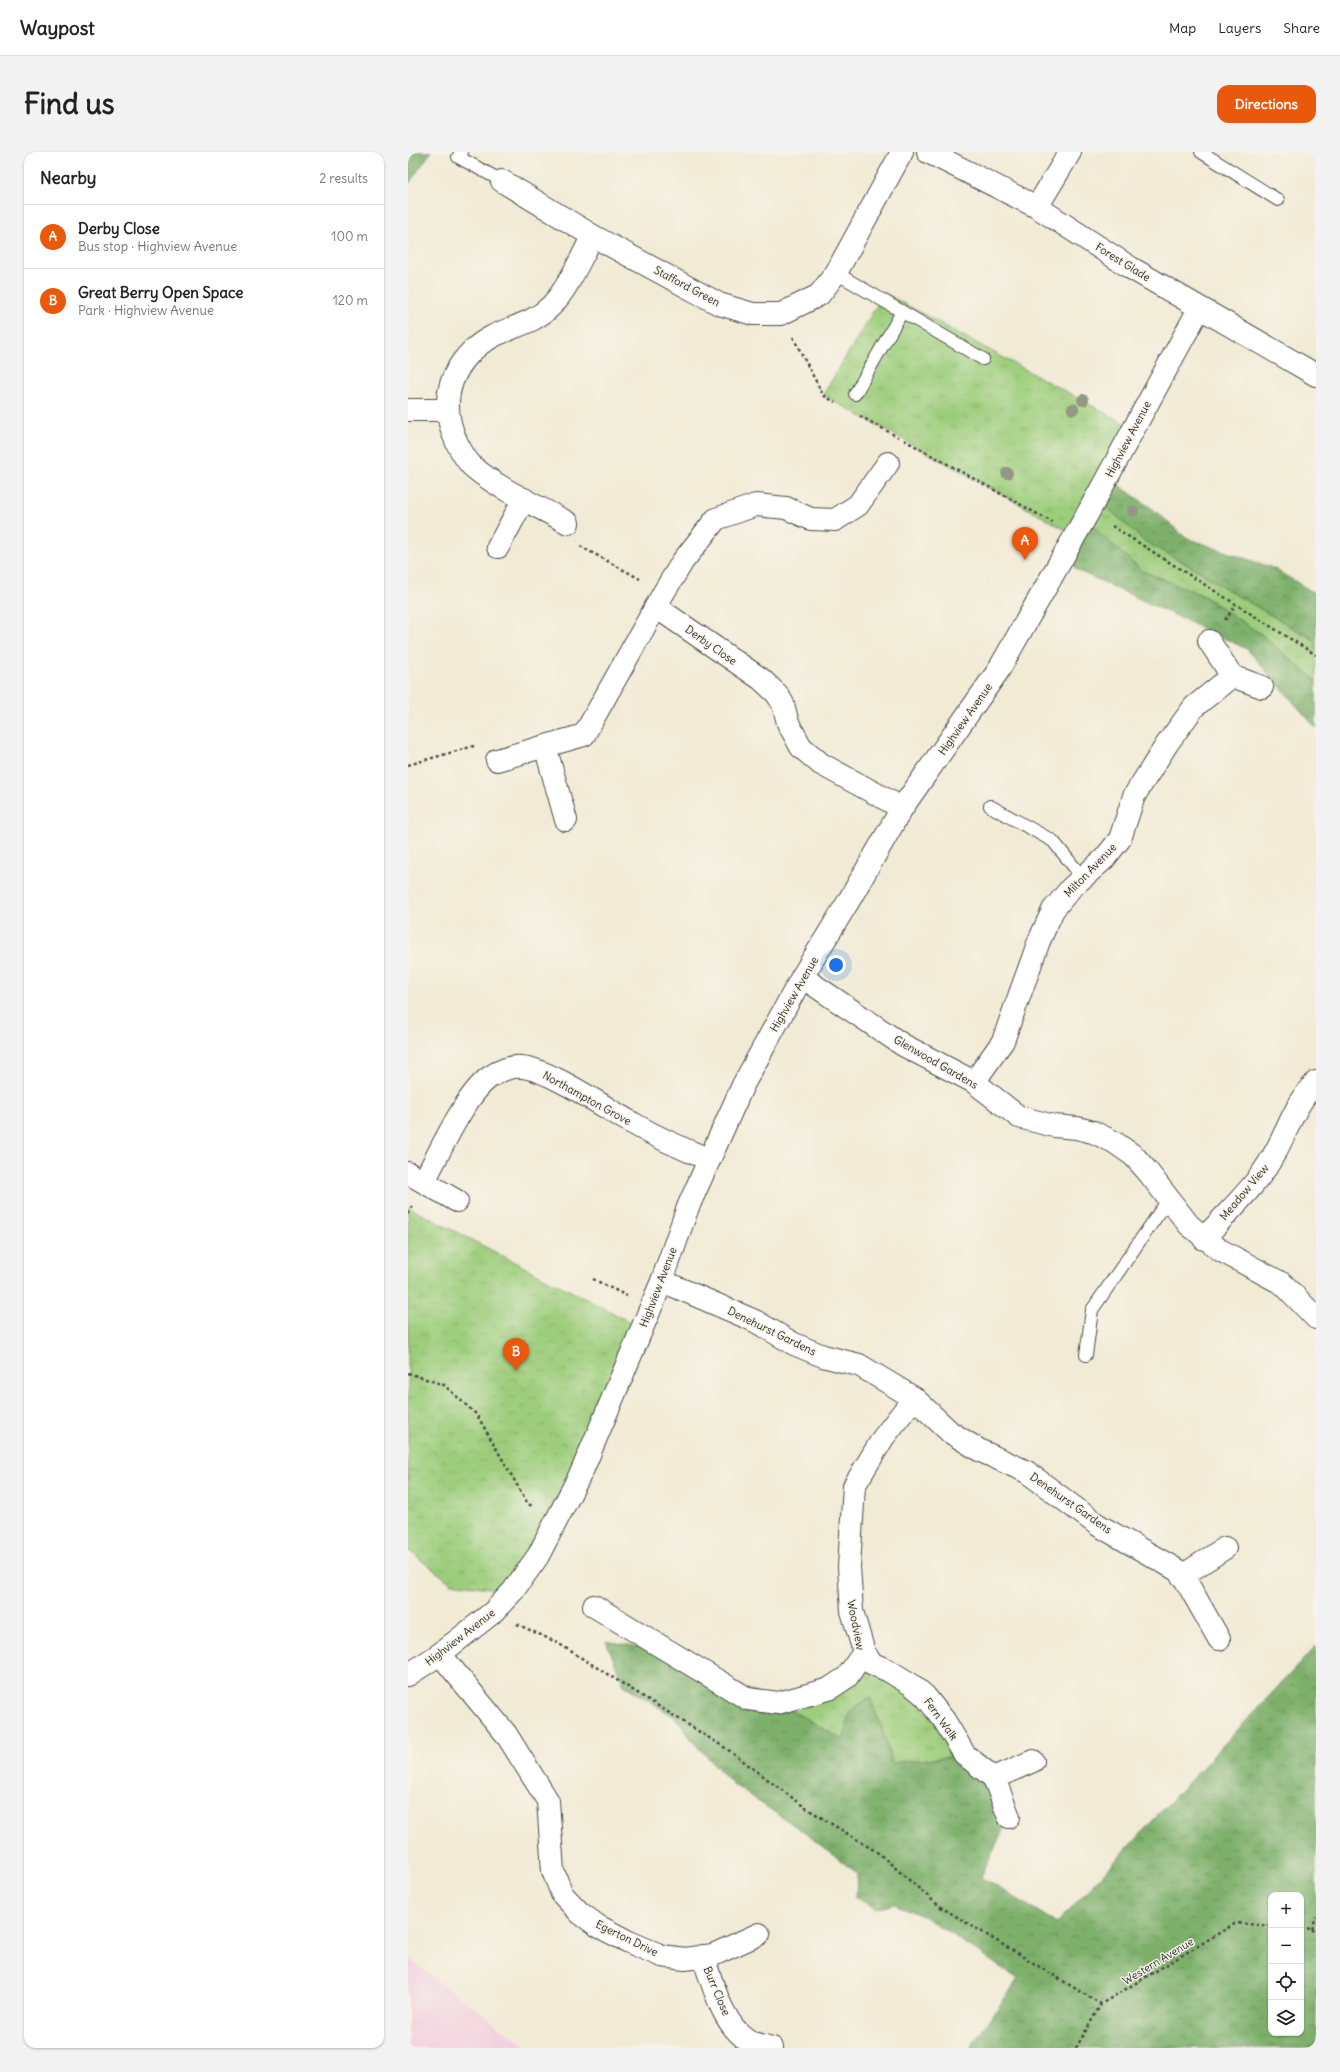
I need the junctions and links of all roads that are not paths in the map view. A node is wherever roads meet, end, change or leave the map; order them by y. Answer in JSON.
{"nodes":[{"id":1,"x":462,"y":152,"type":"edge"},
{"id":2,"x":902,"y":152,"type":"edge"},
{"id":3,"x":928,"y":152,"type":"edge"},
{"id":4,"x":1070,"y":152,"type":"edge"},
{"id":5,"x":1201,"y":152,"type":"edge"},
{"id":6,"x":502,"y":181,"type":"joint"},
{"id":7,"x":1278,"y":200,"type":"dead end"},
{"id":8,"x":1038,"y":207,"type":"junction"},
{"id":9,"x":592,"y":236,"type":"junction"},
{"id":10,"x":836,"y":273,"type":"junction"},
{"id":11,"x":1198,"y":308,"type":"junction"},
{"id":12,"x":902,"y":312,"type":"junction"},
{"id":13,"x":983,"y":359,"type":"dead end"},
{"id":14,"x":1316,"y":375,"type":"edge"},
{"id":15,"x":855,"y":394,"type":"dead end"},
{"id":16,"x":408,"y":410,"type":"edge"},
{"id":17,"x":447,"y":410,"type":"junction"},
{"id":18,"x":888,"y":463,"type":"dead end"},
{"id":19,"x":524,"y":499,"type":"junction"},
{"id":20,"x":568,"y":523,"type":"road end"},
{"id":21,"x":498,"y":547,"type":"dead end"},
{"id":22,"x":660,"y":600,"type":"junction"},
{"id":23,"x":1208,"y":641,"type":"dead end"},
{"id":24,"x":1232,"y":676,"type":"junction"},
{"id":25,"x":1262,"y":687,"type":"dead end"},
{"id":26,"x":545,"y":746,"type":"junction"},
{"id":27,"x":497,"y":760,"type":"road end"},
{"id":28,"x":990,"y":806,"type":"dead end"},
{"id":29,"x":902,"y":808,"type":"junction"},
{"id":30,"x":566,"y":820,"type":"dead end"},
{"id":31,"x":1083,"y":878,"type":"junction"},
{"id":32,"x":802,"y":977,"type":"junction"},
{"id":33,"x":974,"y":1082,"type":"junction"},
{"id":34,"x":1316,"y":1082,"type":"edge"},
{"id":35,"x":708,"y":1159,"type":"junction"},
{"id":36,"x":416,"y":1177,"type":"edge"},
{"id":37,"x":1168,"y":1200,"type":"junction"},
{"id":38,"x":456,"y":1201,"type":"dead end"},
{"id":39,"x":1204,"y":1238,"type":"junction"},
{"id":40,"x":662,"y":1281,"type":"junction"},
{"id":41,"x":1316,"y":1318,"type":"edge"},
{"id":42,"x":1086,"y":1354,"type":"dead end"},
{"id":43,"x":914,"y":1398,"type":"junction"},
{"id":44,"x":1225,"y":1548,"type":"dead end"},
{"id":45,"x":1182,"y":1576,"type":"junction"},
{"id":46,"x":594,"y":1606,"type":"dead end"},
{"id":47,"x":1219,"y":1639,"type":"dead end"},
{"id":48,"x":864,"y":1652,"type":"junction"},
{"id":49,"x":440,"y":1654,"type":"junction"},
{"id":50,"x":408,"y":1675,"type":"edge"},
{"id":51,"x":1034,"y":1761,"type":"dead end"},
{"id":52,"x":994,"y":1778,"type":"junction"},
{"id":53,"x":1009,"y":1817,"type":"dead end"},
{"id":54,"x":759,"y":1934,"type":"dead end"},
{"id":55,"x":703,"y":1956,"type":"junction"},
{"id":56,"x":772,"y":2048,"type":"edge"}],
"edges":[{"from":1,"to":6,"type":"lane"},
{"from":2,"to":10,"type":"street","name":"Stafford Green"},
{"from":3,"to":8,"type":"street","name":"Forest Glade"},
{"from":4,"to":8,"type":"street"},
{"from":5,"to":7,"type":"lane"},
{"from":6,"to":9,"type":"street","name":"Stafford Green"},
{"from":8,"to":11,"type":"street","name":"Forest Glade"},
{"from":9,"to":10,"type":"street","name":"Stafford Green"},
{"from":9,"to":17,"type":"street"},
{"from":10,"to":12,"type":"lane"},
{"from":11,"to":14,"type":"street","name":"Forest Glade"},
{"from":11,"to":29,"type":"street","name":"Highview Avenue"},
{"from":12,"to":13,"type":"lane"},
{"from":12,"to":15,"type":"lane"},
{"from":16,"to":17,"type":"street"},
{"from":17,"to":19,"type":"street"},
{"from":18,"to":22,"type":"street"},
{"from":19,"to":20,"type":"street"},
{"from":19,"to":21,"type":"street"},
{"from":22,"to":26,"type":"street"},
{"from":22,"to":29,"type":"street","name":"Derby Close"},
{"from":23,"to":24,"type":"street"},
{"from":24,"to":25,"type":"street"},
{"from":24,"to":31,"type":"street","name":"Milton Avenue"},
{"from":26,"to":27,"type":"street"},
{"from":26,"to":30,"type":"street"},
{"from":28,"to":31,"type":"lane"},
{"from":29,"to":32,"type":"street","name":"Highview Avenue"},
{"from":31,"to":33,"type":"street","name":"Milton Avenue"},
{"from":32,"to":33,"type":"street","name":"Glenwood Gardens"},
{"from":32,"to":35,"type":"street","name":"Highview Avenue"},
{"from":33,"to":37,"type":"street","name":"Glenwood Gardens"},
{"from":34,"to":39,"type":"street","name":"Meadow View"},
{"from":35,"to":36,"type":"street","name":"Northampton Grove"},
{"from":35,"to":40,"type":"street","name":"Highview Avenue"},
{"from":36,"to":38,"type":"street","name":"Northampton Grove"},
{"from":37,"to":39,"type":"street","name":"Glenwood Gardens"},
{"from":37,"to":42,"type":"lane"},
{"from":39,"to":41,"type":"street","name":"Glenwood Gardens"},
{"from":40,"to":43,"type":"street","name":"Denehurst Gardens"},
{"from":40,"to":49,"type":"street","name":"Highview Avenue"},
{"from":43,"to":45,"type":"street","name":"Denehurst Gardens"},
{"from":43,"to":48,"type":"street","name":"Woodview"},
{"from":44,"to":45,"type":"street"},
{"from":45,"to":47,"type":"street","name":"Denehurst Gardens"},
{"from":46,"to":48,"type":"street","name":"Woodview"},
{"from":48,"to":52,"type":"street","name":"Fern Walk"},
{"from":49,"to":50,"type":"street","name":"Highview Avenue"},
{"from":49,"to":55,"type":"street","name":"Egerton Drive"},
{"from":51,"to":52,"type":"street"},
{"from":52,"to":53,"type":"street"},
{"from":54,"to":55,"type":"street","name":"Egerton Drive"},
{"from":55,"to":56,"type":"street","name":"Burr Close"}]}
